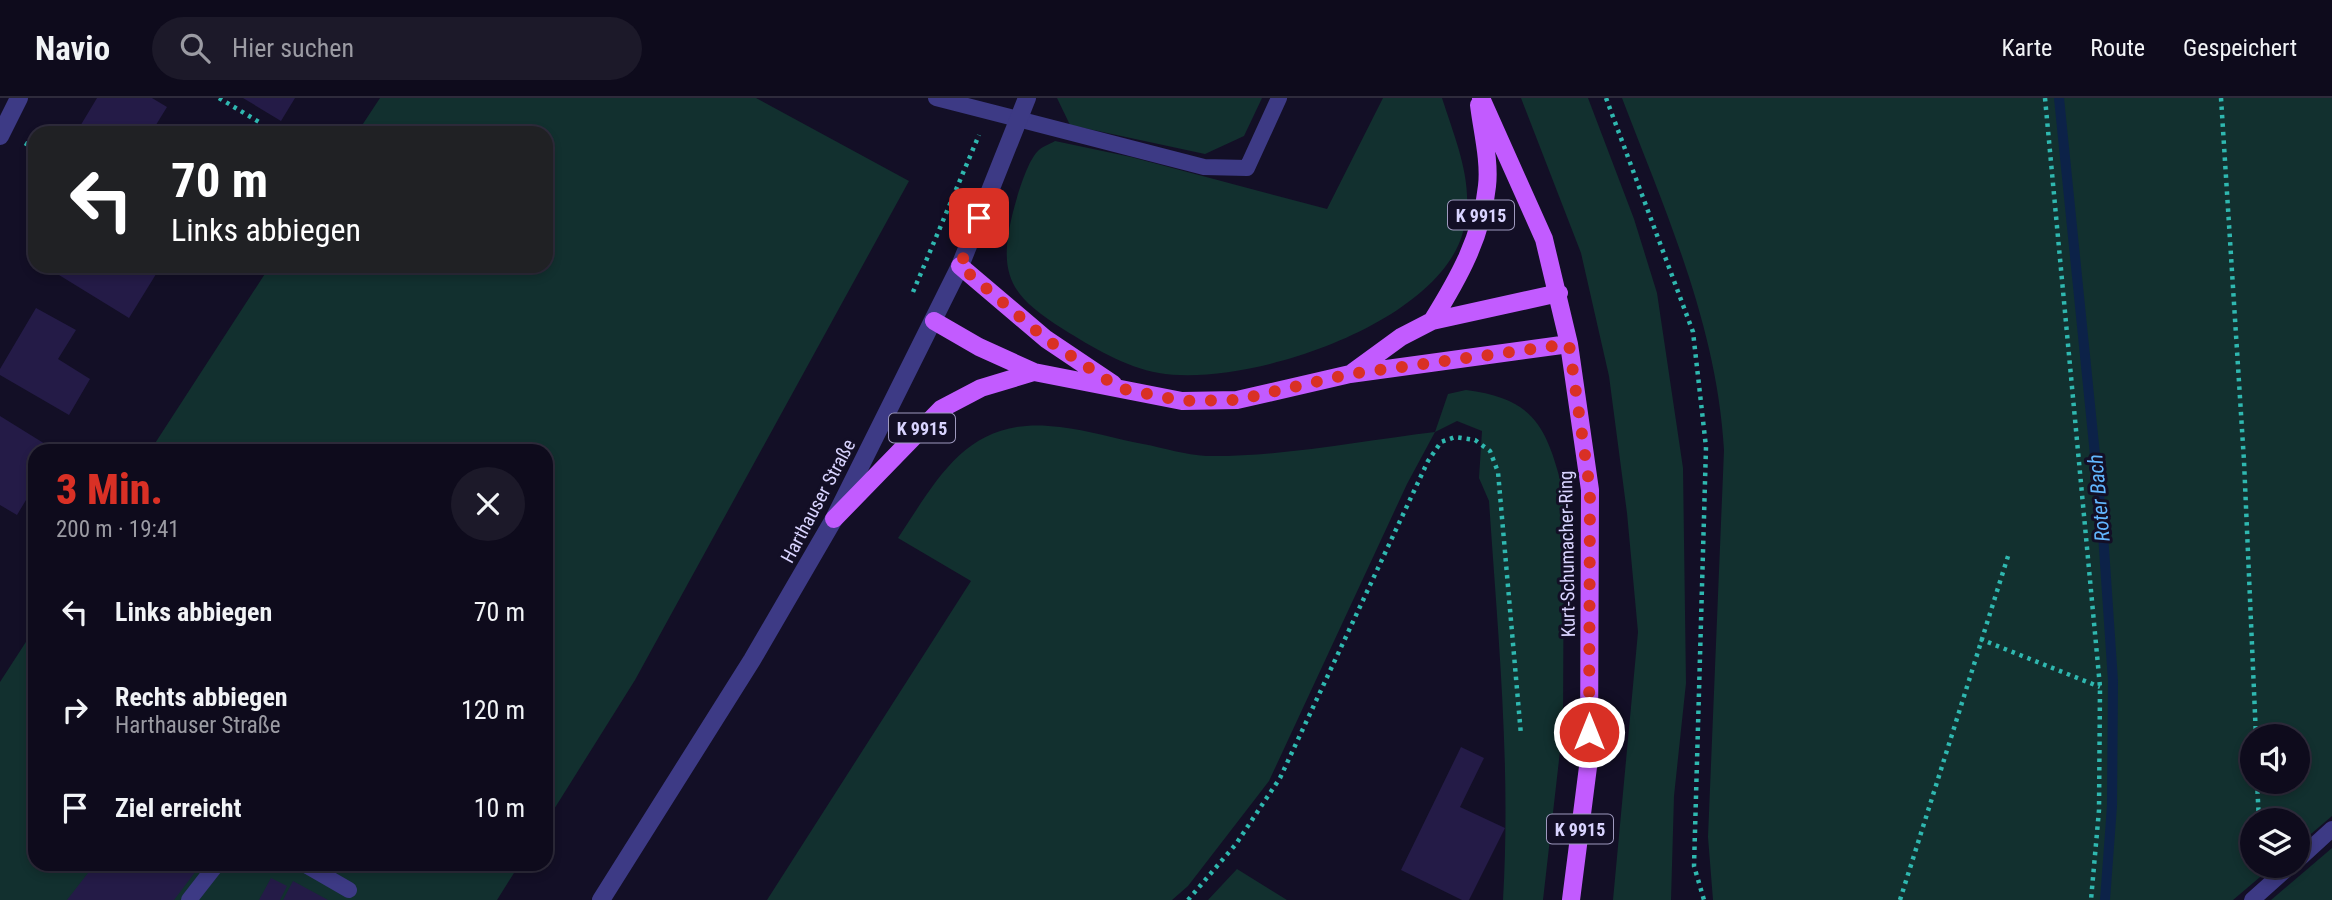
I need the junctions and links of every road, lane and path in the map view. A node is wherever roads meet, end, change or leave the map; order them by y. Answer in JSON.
{"nodes":[{"id":1,"x":19,"y":98,"type":"edge"},
{"id":2,"x":219,"y":98,"type":"edge"},
{"id":3,"x":936,"y":98,"type":"edge"},
{"id":4,"x":1027,"y":98,"type":"edge"},
{"id":5,"x":1279,"y":98,"type":"edge"},
{"id":6,"x":1479,"y":98,"type":"edge"},
{"id":7,"x":1605,"y":98,"type":"edge"},
{"id":8,"x":2045,"y":98,"type":"edge"},
{"id":9,"x":2221,"y":98,"type":"edge"},
{"id":10,"x":988,"y":114,"type":"junction"},
{"id":11,"x":1019,"y":121,"type":"junction"},
{"id":12,"x":259,"y":122,"type":"dead end"},
{"id":13,"x":0,"y":136,"type":"edge"},
{"id":14,"x":960,"y":266,"type":"junction"},
{"id":15,"x":1559,"y":293,"type":"junction"},
{"id":16,"x":909,"y":302,"type":"dead end"},
{"id":17,"x":934,"y":321,"type":"junction"},
{"id":18,"x":1432,"y":321,"type":"junction"},
{"id":19,"x":1569,"y":344,"type":"junction"},
{"id":20,"x":1034,"y":372,"type":"junction"},
{"id":21,"x":1350,"y":374,"type":"junction"},
{"id":22,"x":1119,"y":388,"type":"junction"},
{"id":23,"x":834,"y":519,"type":"junction"},
{"id":24,"x":2009,"y":553,"type":"dead end"},
{"id":25,"x":1980,"y":639,"type":"junction"},
{"id":26,"x":2100,"y":687,"type":"junction"},
{"id":27,"x":2255,"y":724,"type":"edge"},
{"id":28,"x":1521,"y":735,"type":"dead end"},
{"id":29,"x":2332,"y":829,"type":"edge"},
{"id":30,"x":2310,"y":849,"type":"edge"},
{"id":31,"x":212,"y":871,"type":"edge"},
{"id":32,"x":316,"y":871,"type":"edge"},
{"id":33,"x":2277,"y":878,"type":"edge"},
{"id":34,"x":349,"y":890,"type":"dead end"},
{"id":35,"x":190,"y":900,"type":"edge"},
{"id":36,"x":601,"y":900,"type":"edge"},
{"id":37,"x":1188,"y":900,"type":"edge"},
{"id":38,"x":1571,"y":900,"type":"edge"},
{"id":39,"x":1704,"y":900,"type":"edge"},
{"id":40,"x":1900,"y":900,"type":"edge"},
{"id":41,"x":2091,"y":900,"type":"edge"},
{"id":42,"x":2252,"y":900,"type":"edge"}],
"edges":[{"from":1,"to":13,"type":"street"},
{"from":2,"to":12,"type":"path"},
{"from":3,"to":10,"type":"lane"},
{"from":4,"to":11,"type":"street","name":"Harthauser Straße"},
{"from":5,"to":11,"type":"lane"},
{"from":6,"to":15,"type":"main road","name":"Kurt-Schumacher-Ring","number":"K 9915"},
{"from":6,"to":18,"type":"main road","number":"K 9915"},
{"from":7,"to":39,"type":"path"},
{"from":8,"to":26,"type":"path"},
{"from":9,"to":27,"type":"path"},
{"from":10,"to":11,"type":"lane"},
{"from":10,"to":16,"type":"path"},
{"from":11,"to":14,"type":"street","name":"Harthauser Straße"},
{"from":14,"to":17,"type":"street","name":"Harthauser Straße"},
{"from":14,"to":22,"type":"main road","number":"K 9915"},
{"from":15,"to":18,"type":"main road","number":"K 9915"},
{"from":15,"to":19,"type":"main road","name":"Kurt-Schumacher-Ring","number":"K 9915"},
{"from":17,"to":20,"type":"main road","number":"K 9915"},
{"from":17,"to":23,"type":"street","name":"Harthauser Straße"},
{"from":18,"to":21,"type":"main road","number":"K 9915"},
{"from":19,"to":21,"type":"main road","number":"K 9915"},
{"from":19,"to":38,"type":"main road","name":"Kurt-Schumacher-Ring","number":"K 9915"},
{"from":20,"to":22,"type":"main road","number":"K 9915"},
{"from":20,"to":23,"type":"main road","number":"K 9915"},
{"from":21,"to":22,"type":"main road","number":"K 9915"},
{"from":23,"to":36,"type":"street","name":"Harthauser Straße"},
{"from":24,"to":25,"type":"path"},
{"from":25,"to":26,"type":"path"},
{"from":25,"to":40,"type":"path"},
{"from":26,"to":41,"type":"path"},
{"from":28,"to":37,"type":"path"},
{"from":29,"to":30,"type":"lane"},
{"from":31,"to":35,"type":"lane"},
{"from":32,"to":34,"type":"lane"},
{"from":33,"to":42,"type":"lane"}]}
